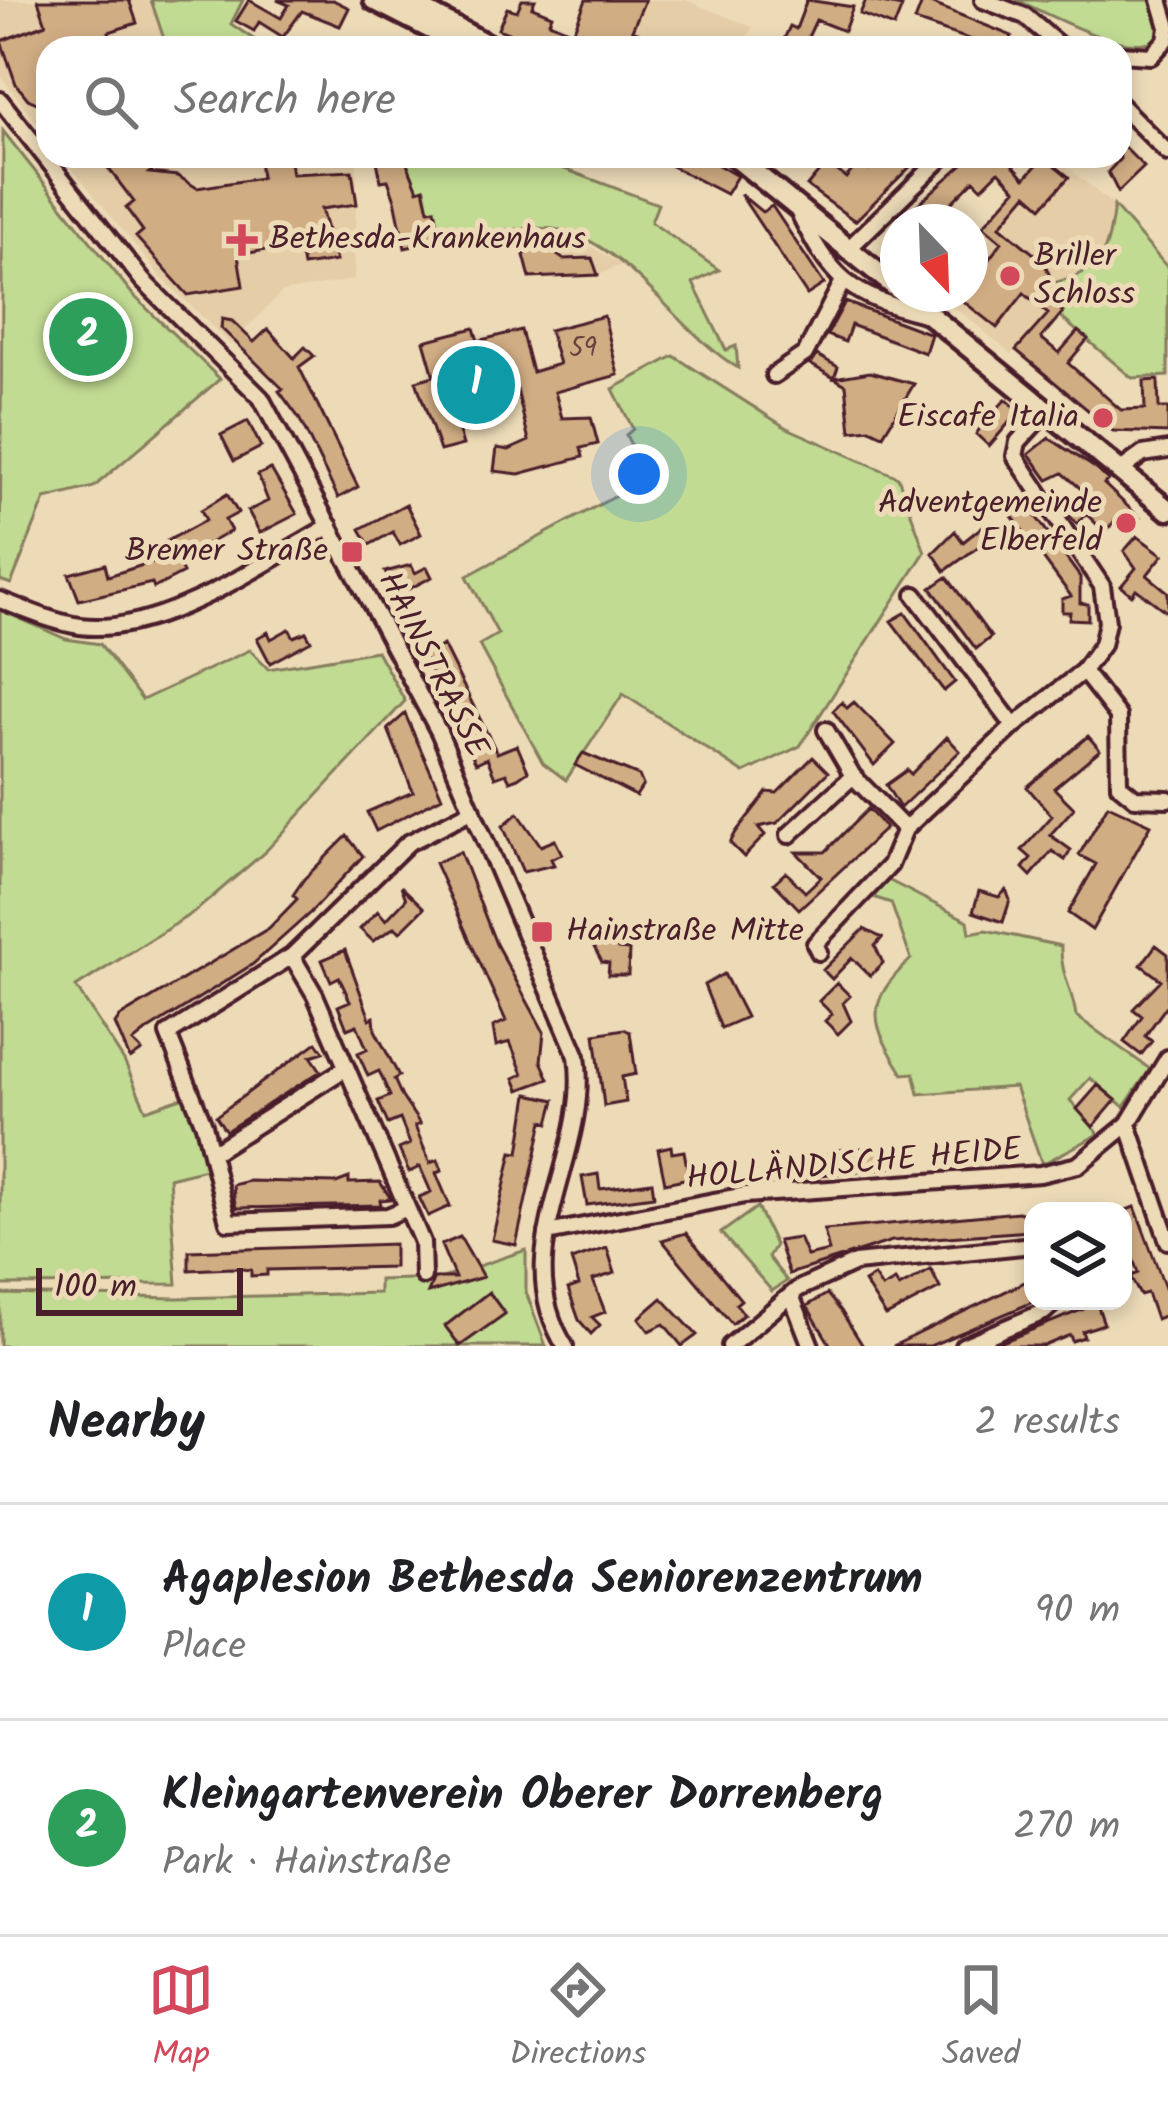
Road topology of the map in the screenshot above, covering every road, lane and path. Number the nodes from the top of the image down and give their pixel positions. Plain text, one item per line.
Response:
1 (374, 0) edge
2 (404, 0) edge
3 (983, 0) edge
4 (1160, 0) edge
5 (1168, 28) edge
6 (444, 36) edge
7 (471, 36) edge
8 (1047, 36) edge
9 (1132, 55) edge
10 (0, 100) edge
11 (1132, 117) edge
12 (36, 145) edge
13 (1168, 153) edge
14 (54, 168) edge
15 (749, 168) edge
16 (932, 168) edge
17 (795, 204) junction
18 (846, 251) junction
19 (880, 276) edge
20 (842, 283) junction
21 (930, 312) edge
22 (937, 317) junction
23 (774, 375) dead end
24 (1048, 408) junction
25 (1168, 450) edge
26 (1121, 470) junction
27 (1168, 510) edge
28 (330, 526) junction
29 (915, 595) dead end
30 (0, 600) edge
31 (1083, 671) junction
32 (1014, 726) junction
33 (826, 730) dead end
34 (853, 776) junction
35 (1168, 799) edge
36 (473, 810) junction
37 (905, 829) junction
38 (790, 835) dead end
39 (819, 952) dead end
40 (292, 956) junction
41 (1168, 1058) edge
42 (346, 1068) junction
43 (1128, 1124) junction
44 (212, 1154) junction
45 (407, 1208) junction
46 (547, 1233) junction
47 (1168, 1241) edge
48 (1024, 1247) edge
49 (423, 1276) dead end
50 (791, 1294) junction
51 (1046, 1310) edge
52 (565, 1346) edge
53 (730, 1346) edge
54 (811, 1346) edge
55 (963, 1346) edge

1 - 6 main road
2 - 7 main road
3 - 8 street
4 - 5 street
5 - 9 street
10 - 12 street, HAINSTRASSE
11 - 13 street
14 - 28 street, HAINSTRASSE
15 - 17 main road
16 - 18 street
17 - 18 main road
17 - 20 street
18 - 19 main road
20 - 22 street
20 - 23 street
21 - 22 main road
22 - 24 main road
24 - 26 main road
24 - 31 street
25 - 26 street
26 - 27 main road
28 - 30 street
28 - 36 street, HAINSTRASSE
29 - 32 street
31 - 32 street
31 - 35 street
32 - 37 street
33 - 34 street
34 - 37 street
34 - 38 street
36 - 40 street
36 - 46 street, HAINSTRASSE
37 - 39 street
40 - 42 street
40 - 44 street
41 - 43 street
42 - 44 street
42 - 45 street
43 - 46 street, HOLLÄNDISCHE HEIDE
43 - 47 street
44 - 45 street
45 - 49 street
46 - 52 street, HAINSTRASSE
48 - 50 street
50 - 53 street
50 - 54 street
51 - 55 street

